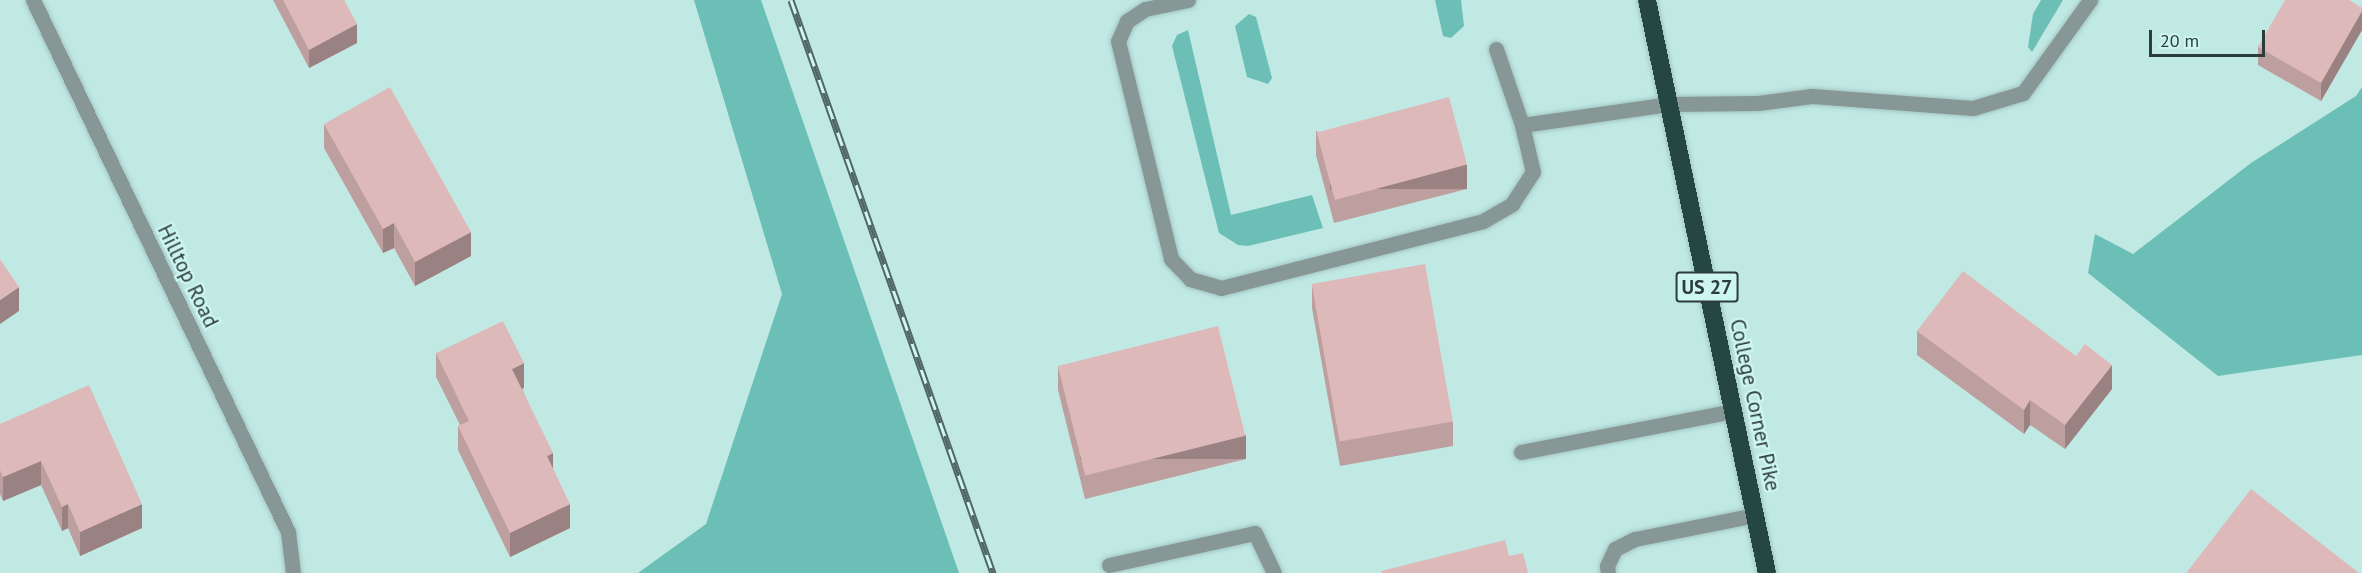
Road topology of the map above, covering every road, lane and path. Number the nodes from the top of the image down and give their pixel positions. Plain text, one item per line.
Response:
1 (33, 0) edge
2 (1188, 0) edge
3 (1647, 0) edge
4 (2090, 0) edge
5 (1496, 49) dead end
6 (1669, 104) junction
7 (1522, 125) junction
8 (1732, 411) junction
9 (1521, 452) dead end
10 (1755, 515) junction
11 (1109, 565) dead end
12 (293, 573) edge
13 (1274, 573) edge
14 (1608, 573) edge
15 (1767, 573) edge

1 - 12 street, Hilltop Road
2 - 7 street
3 - 6 highway, College Corner Pike / US 27
4 - 6 street
5 - 7 street
6 - 7 street
6 - 8 highway, College Corner Pike / US 27
8 - 9 street
8 - 10 highway, College Corner Pike / US 27
10 - 14 street
10 - 15 highway, College Corner Pike / US 27
11 - 13 street

